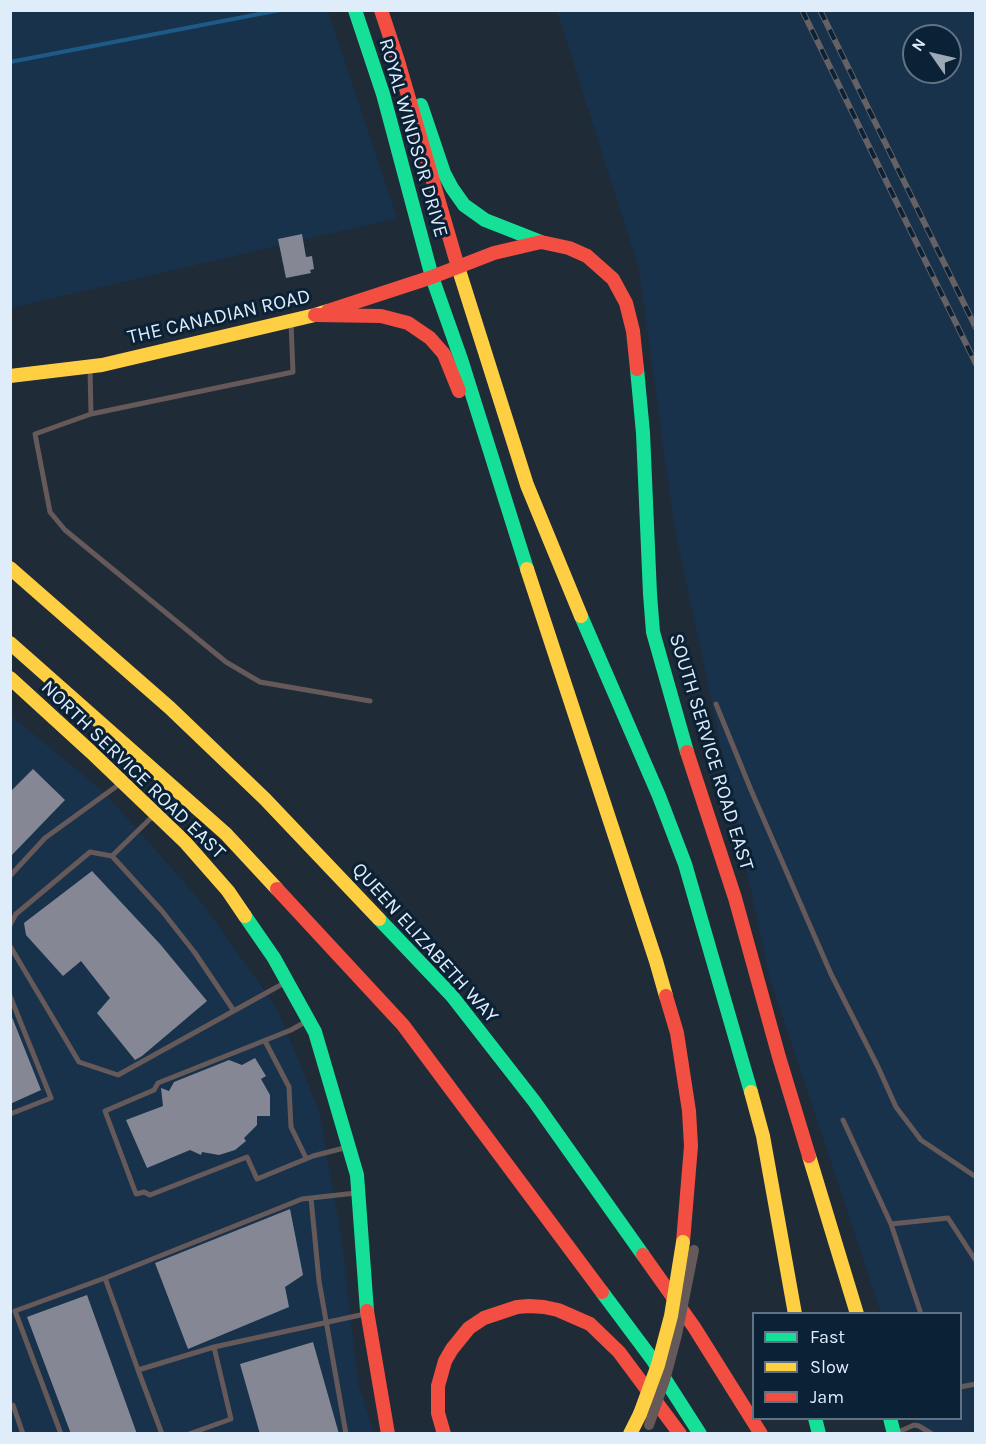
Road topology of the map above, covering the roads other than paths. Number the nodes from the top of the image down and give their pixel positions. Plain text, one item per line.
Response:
1 (355, 10) edge
2 (381, 10) edge
3 (398, 61) junction
4 (541, 242) junction
5 (458, 267) junction
6 (432, 277) junction
7 (315, 315) junction
8 (291, 320) junction
9 (90, 366) junction
10 (10, 376) edge
11 (92, 414) junction
12 (483, 435) junction
13 (10, 568) edge
14 (10, 644) edge
15 (10, 678) edge
16 (370, 701) dead end
17 (716, 704) dead end
18 (123, 782) junction
19 (155, 814) junction
20 (112, 856) junction
21 (10, 876) edge
22 (10, 925) edge
23 (10, 946) edge
24 (287, 982) junction
25 (10, 996) edge
26 (12, 1005) edge
27 (234, 1011) junction
28 (308, 1020) junction
29 (264, 1041) junction
30 (10, 1114) edge
31 (843, 1120) dead end
32 (349, 1147) junction
33 (306, 1158) junction
34 (975, 1177) edge
35 (358, 1193) junction
36 (311, 1198) junction
37 (891, 1224) junction
38 (689, 1246) junction
39 (975, 1261) edge
40 (105, 1278) junction
41 (795, 1312) edge
42 (857, 1312) edge
43 (920, 1312) edge
44 (367, 1314) junction
45 (326, 1323) junction
46 (214, 1347) junction
47 (138, 1370) junction
48 (10, 1406) edge
49 (752, 1420) edge
50 (752, 1420) edge
51 (649, 1425) dead end
52 (23, 1434) edge
53 (61, 1434) edge
54 (162, 1434) edge
55 (189, 1434) edge
56 (346, 1434) edge
57 (388, 1434) edge
58 (444, 1434) edge
59 (630, 1434) edge
60 (680, 1434) edge
61 (700, 1434) edge
62 (761, 1434) edge
63 (894, 1434) edge
64 (932, 1434) edge

1 - 6 main road, ROYAL WINDSOR DRIVE
2 - 3 main road, ROYAL WINDSOR DRIVE
3 - 4 main road
3 - 5 main road, ROYAL WINDSOR DRIVE
4 - 5 main road, SOUTH SERVICE ROAD EAST
4 - 42 main road, SOUTH SERVICE ROAD EAST
5 - 6 main road, SOUTH SERVICE ROAD EAST
5 - 41 main road, ROYAL WINDSOR DRIVE
6 - 7 main road, THE CANADIAN ROAD
6 - 12 main road, ROYAL WINDSOR DRIVE
7 - 8 main road, THE CANADIAN ROAD
7 - 12 main road
8 - 9 main road, THE CANADIAN ROAD
8 - 11 lane
9 - 10 main road, THE CANADIAN ROAD
9 - 11 lane
11 - 16 lane
12 - 38 main road
13 - 50 main road, QUEEN ELIZABETH WAY
14 - 61 main road
15 - 18 main road, NORTH SERVICE ROAD EAST
17 - 34 lane
18 - 19 main road, NORTH SERVICE ROAD EAST
18 - 21 lane
19 - 20 lane
19 - 24 main road, NORTH SERVICE ROAD EAST
20 - 22 lane
20 - 27 lane
23 - 27 lane
24 - 27 lane
24 - 28 main road, NORTH SERVICE ROAD EAST
25 - 26 lane
26 - 30 lane
28 - 29 lane
28 - 32 main road, NORTH SERVICE ROAD EAST
29 - 33 lane
29 - 33 lane
31 - 37 lane
32 - 33 lane
32 - 35 main road, NORTH SERVICE ROAD EAST
35 - 36 lane
35 - 44 main road, NORTH SERVICE ROAD EAST
36 - 40 lane
36 - 45 lane
37 - 39 lane
37 - 43 lane
38 - 51 street, bridge
38 - 59 main road, bridge
40 - 47 lane
40 - 53 lane
44 - 45 lane
44 - 57 main road, NORTH SERVICE ROAD EAST
45 - 46 lane
45 - 56 lane
46 - 47 lane
46 - 55 lane
47 - 54 lane
48 - 52 lane
49 - 62 main road, QUEEN ELIZABETH WAY
58 - 60 main road
63 - 64 lane

